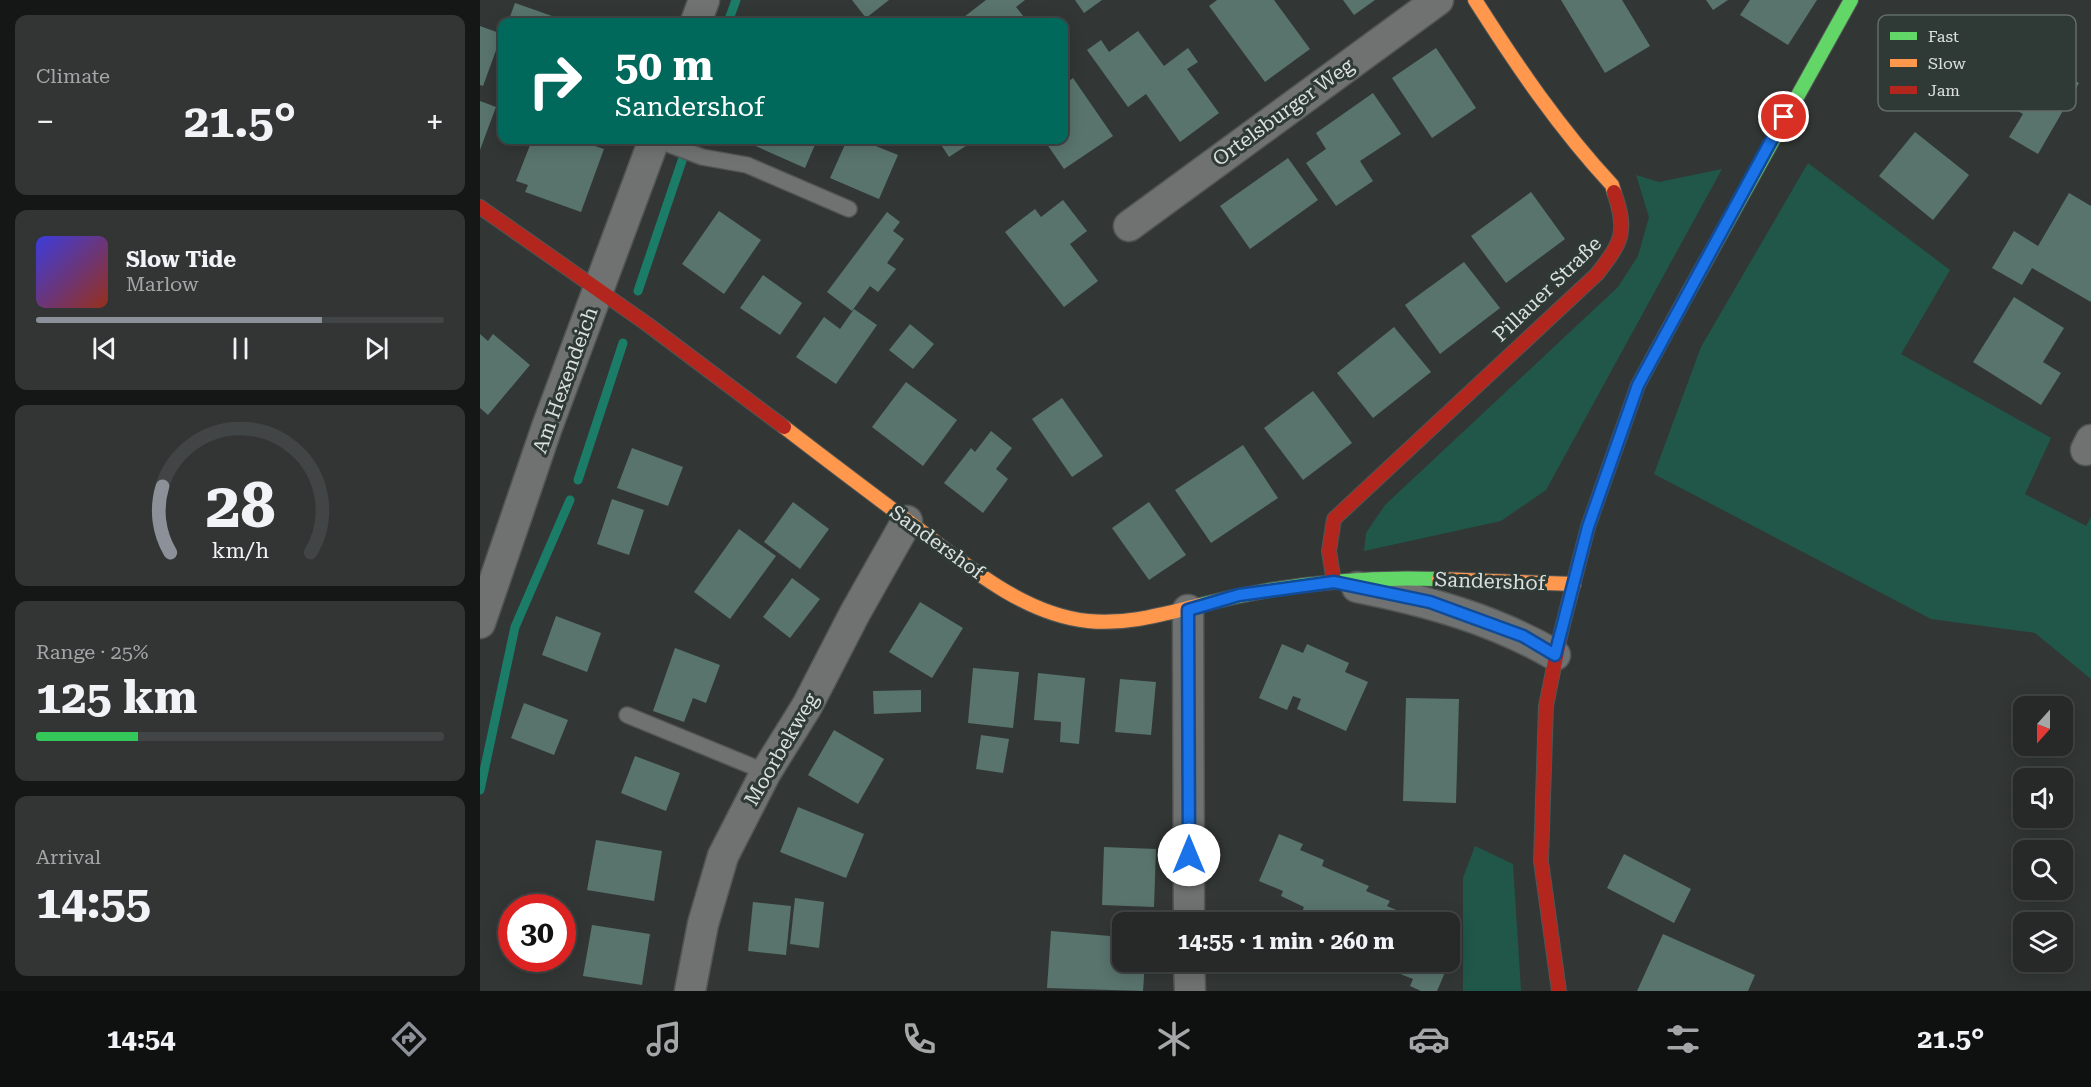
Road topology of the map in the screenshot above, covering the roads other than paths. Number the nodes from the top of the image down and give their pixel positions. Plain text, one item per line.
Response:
1 (704, 0) edge
2 (1438, 0) edge
3 (1475, 0) edge
4 (1851, 0) edge
5 (697, 18) edge
6 (661, 144) edge
7 (667, 144) edge
8 (480, 207) edge
9 (849, 209) dead end
10 (1129, 226) dead end
11 (597, 290) junction
12 (907, 521) junction
13 (1334, 582) junction
14 (1574, 584) junction
15 (1188, 610) junction
16 (480, 623) edge
17 (1555, 655) junction
18 (627, 715) dead end
19 (766, 772) junction
20 (1189, 912) edge
21 (1189, 972) edge
22 (690, 991) edge
23 (1190, 991) edge
24 (1559, 991) edge

1 - 5 street
2 - 10 street, Ortelsburger Weg
3 - 13 street, Pillauer Straße
4 - 14 street
6 - 11 street, Am Hexendeich
7 - 9 lane
8 - 11 street, Sandershof
11 - 12 street, Sandershof
11 - 16 street, Am Hexendeich
12 - 15 street, Sandershof
12 - 19 street, Moorbekweg
13 - 14 street, Sandershof
13 - 15 street, Sandershof
13 - 17 street, Sandershof
14 - 17 street
15 - 20 street
17 - 24 street
18 - 19 lane
19 - 22 street, Moorbekweg
21 - 23 street

